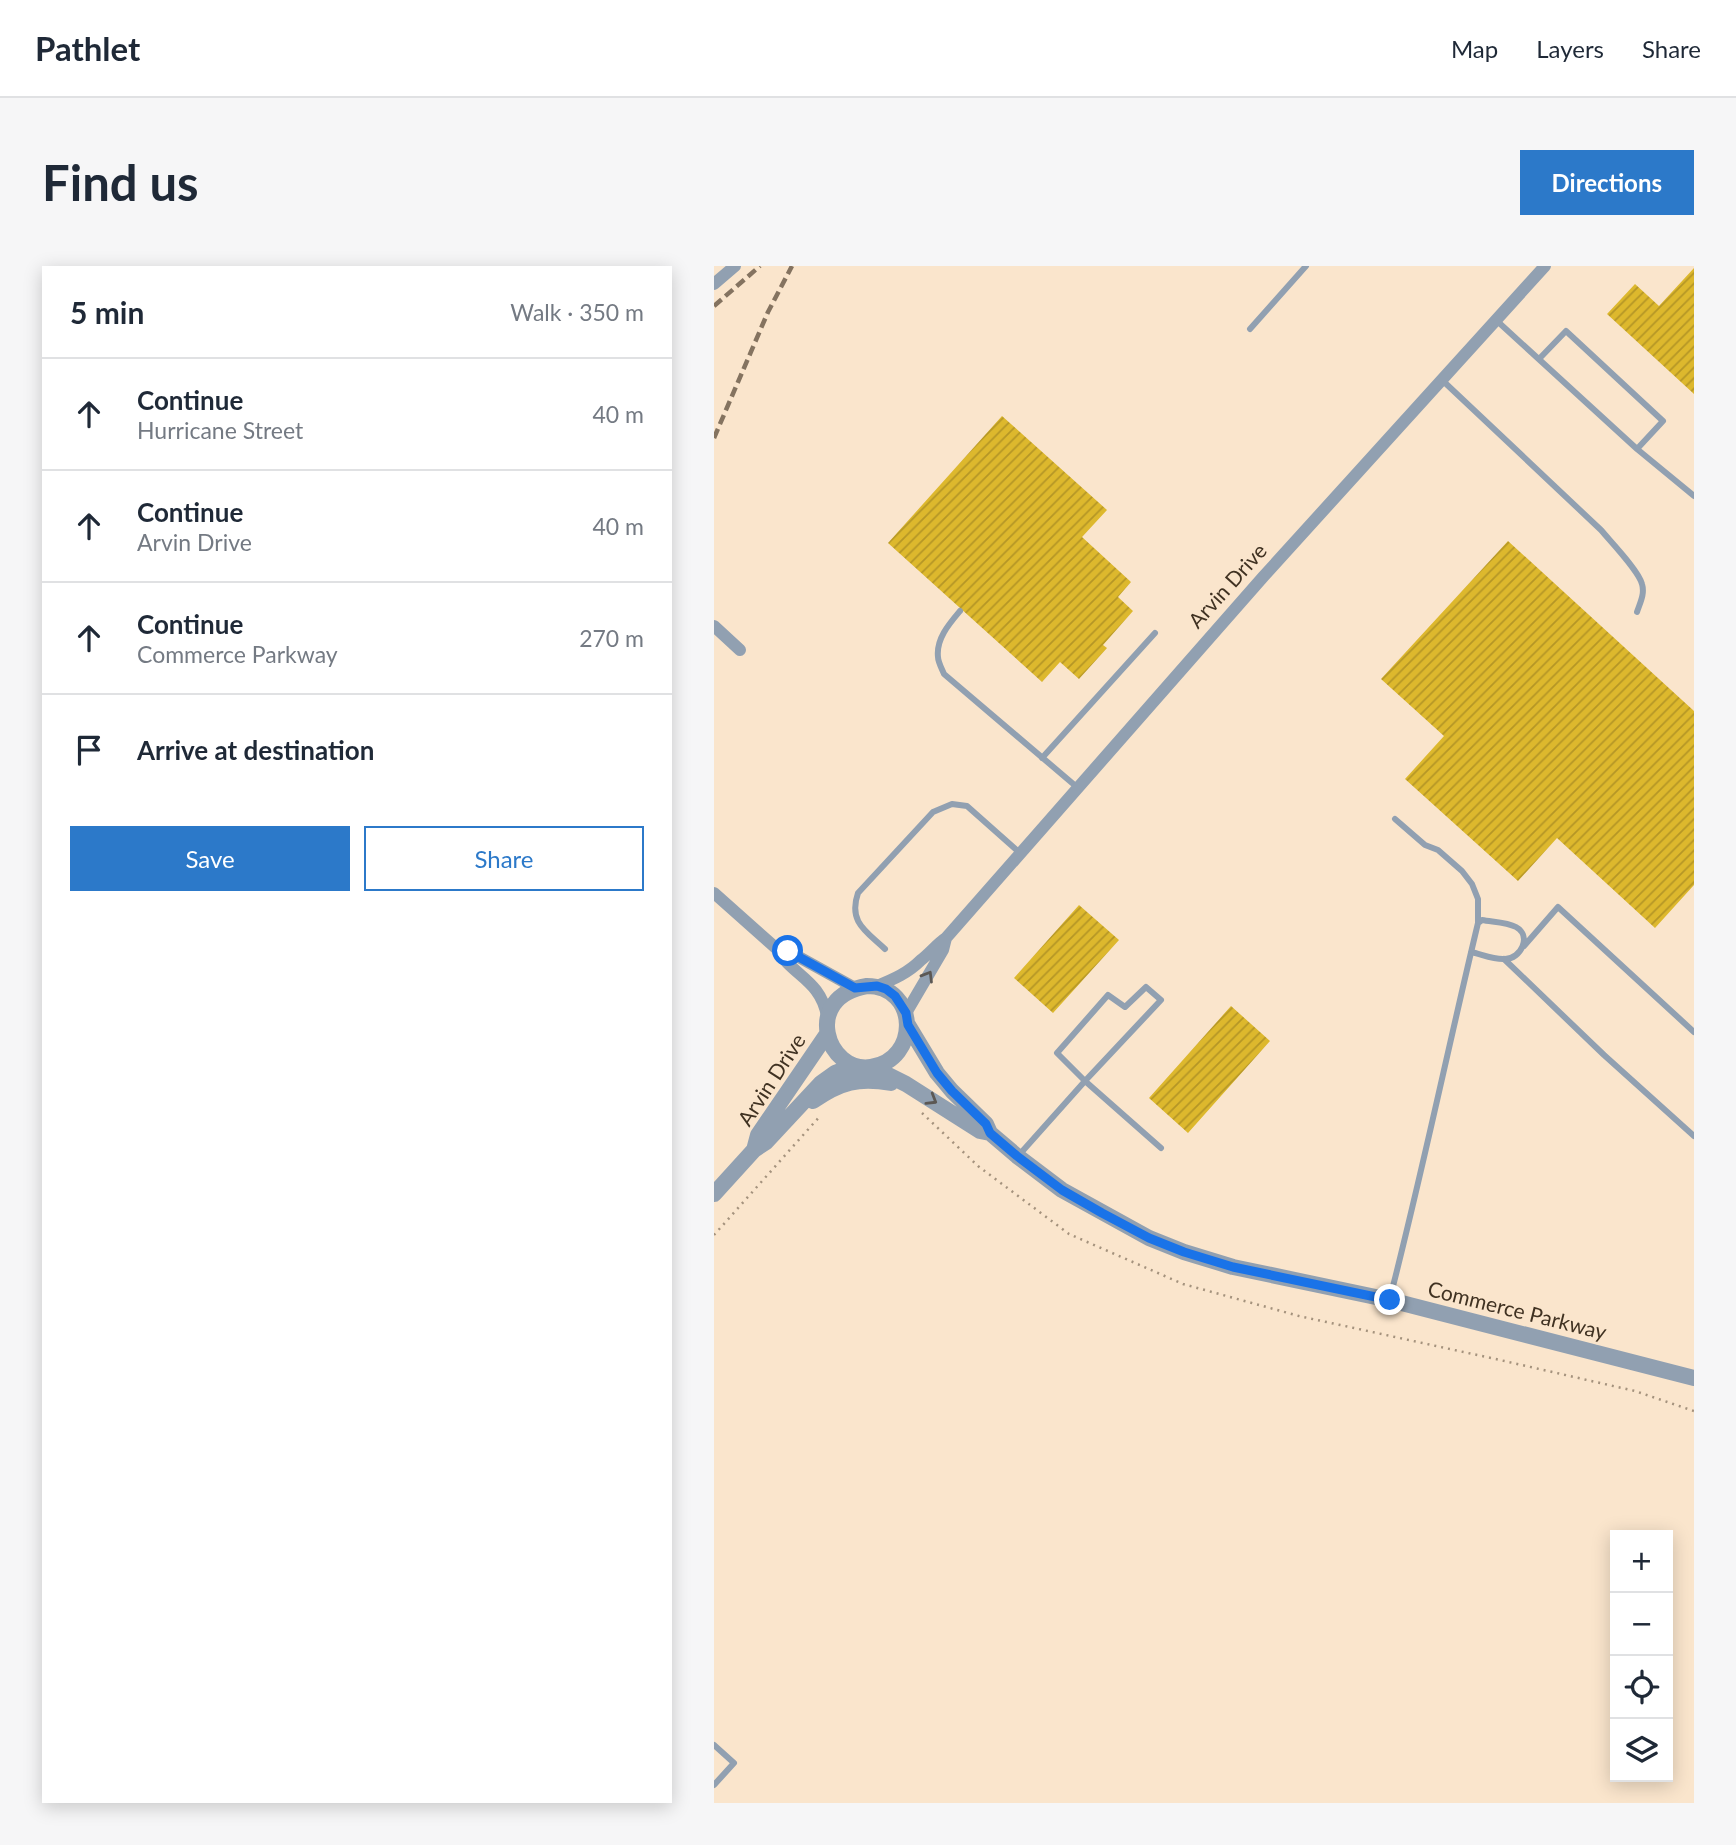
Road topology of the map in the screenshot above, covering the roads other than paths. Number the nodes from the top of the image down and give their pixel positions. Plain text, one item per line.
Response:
1 (735, 266) edge
2 (1306, 266) edge
3 (1545, 266) edge
4 (714, 284) edge
5 (1496, 320) junction
6 (1250, 329) dead end
7 (1539, 359) junction
8 (1441, 380) junction
9 (1637, 449) junction
10 (1694, 496) edge
11 (960, 611) dead end
12 (1637, 612) dead end
13 (714, 626) edge
14 (1155, 633) dead end
15 (740, 650) dead end
16 (1042, 758) junction
17 (1078, 788) junction
18 (1395, 819) dead end
19 (1020, 853) junction
20 (714, 893) edge
21 (1478, 923) junction
22 (946, 938) junction
23 (777, 948) junction
24 (885, 949) dead end
25 (1521, 949) junction
26 (1471, 952) junction
27 (1504, 959) junction
28 (877, 986) junction
29 (855, 988) junction
30 (827, 1016) junction
31 (907, 1019) junction
32 (1694, 1032) edge
33 (827, 1034) junction
34 (853, 1066) junction
35 (872, 1067) junction
36 (1085, 1081) junction
37 (906, 1084) junction
38 (790, 1115) junction
39 (990, 1133) junction
40 (1694, 1136) edge
41 (1161, 1148) dead end
42 (754, 1150) junction
43 (1017, 1156) junction
44 (714, 1194) edge
45 (1390, 1300) junction
46 (1694, 1378) edge
47 (714, 1745) edge
48 (714, 1785) edge

1 - 4 street
2 - 6 lane
3 - 5 street, Arvin Drive
5 - 7 lane
5 - 8 street, Arvin Drive
7 - 9 lane
7 - 9 lane
8 - 12 lane
8 - 17 street, Arvin Drive
9 - 10 lane
11 - 16 lane
13 - 15 street
14 - 16 lane
16 - 17 lane
17 - 19 street, Arvin Drive
18 - 21 lane
19 - 22 street, Arvin Drive
19 - 24 lane
20 - 23 street
21 - 25 lane
21 - 26 lane
22 - 28 street, Arvin Drive
31 -> 22 street, Arvin Drive
23 - 29 street
23 - 30 street
25 - 27 lane
25 - 32 lane
26 - 27 lane
26 - 45 lane
27 - 40 lane
28 - 29 street, Arvin Drive
28 - 31 street
29 - 30 street, Arvin Drive
30 - 33 street, Arvin Drive
31 - 35 street, Arvin Drive
31 - 39 street, Commerce Parkway
33 - 34 street, Arvin Drive
33 - 42 street, Arvin Drive
34 - 35 street
34 - 38 street, Arvin Drive
35 - 37 street, Commerce Parkway
36 - 36 lane
36 - 41 lane
36 - 43 lane
37 - 38 street
37 -> 39 street, Commerce Parkway
38 - 42 street, Arvin Drive
39 - 43 street, Commerce Parkway
42 - 44 street, Arvin Drive
43 - 45 street, Commerce Parkway
45 - 46 street, Commerce Parkway
47 - 48 lane

